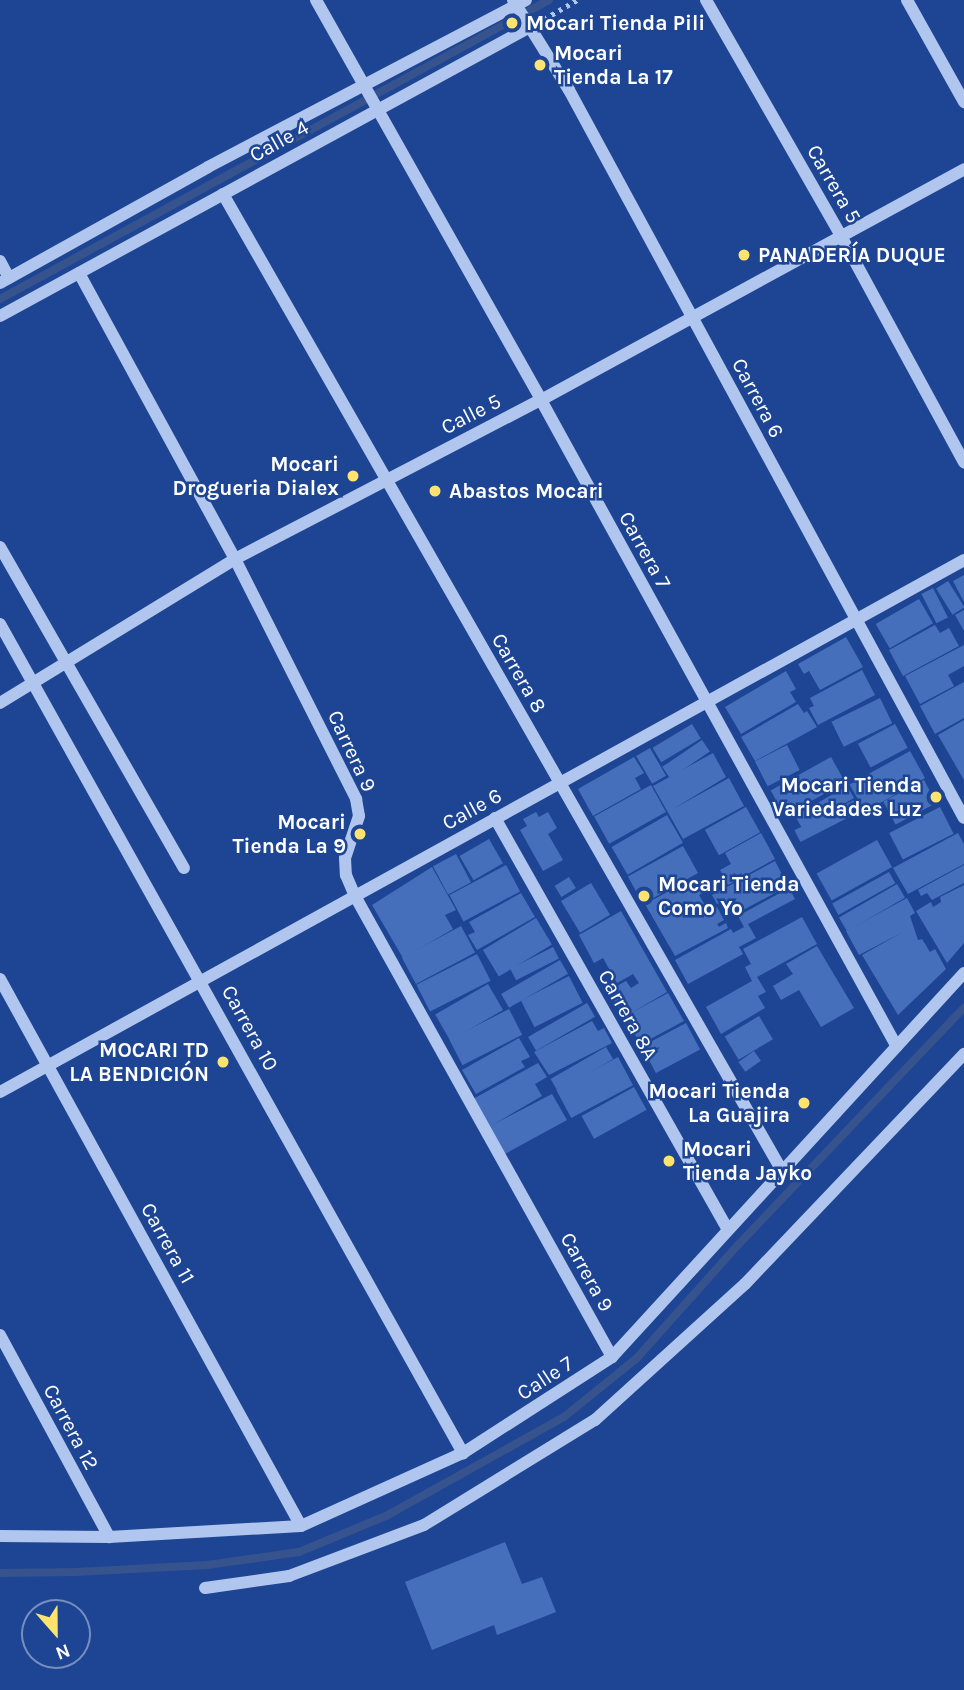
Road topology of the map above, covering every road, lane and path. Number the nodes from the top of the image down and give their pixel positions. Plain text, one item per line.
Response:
1 (316, 0) edge
2 (577, 0) edge
3 (706, 0) edge
4 (907, 0) edge
5 (521, 10) edge
6 (369, 98) junction
7 (964, 102) edge
8 (964, 169) edge
9 (223, 194) junction
10 (840, 234) junction
11 (0, 261) edge
12 (79, 273) junction
13 (5, 280) edge
14 (0, 316) edge
15 (692, 317) junction
16 (541, 400) junction
17 (964, 462) edge
18 (384, 479) junction
19 (0, 547) edge
20 (235, 559) junction
21 (964, 560) edge
22 (856, 620) junction
23 (0, 624) edge
24 (66, 663) junction
25 (34, 682) junction
26 (707, 702) junction
27 (0, 703) edge
28 (560, 782) junction
29 (495, 818) junction
30 (964, 818) edge
31 (184, 868) dead end
32 (355, 895) junction
33 (964, 973) edge
34 (0, 979) edge
35 (201, 980) junction
36 (897, 1047) junction
37 (964, 1054) edge
38 (50, 1066) junction
39 (0, 1092) edge
40 (782, 1171) junction
41 (728, 1230) junction
42 (0, 1335) edge
43 (612, 1357) junction
44 (463, 1453) junction
45 (301, 1526) junction
46 (0, 1536) edge
47 (109, 1537) junction
48 (205, 1588) dead end

1 - 6 street, Carrera 7
2 - 5 path
3 - 10 street, Carrera 5
4 - 7 street
5 - 6 street, Calle 4
5 - 6 street, Calle 4
5 - 15 street, Carrera 6
6 - 9 street, Calle 4
6 - 13 street, Calle 4
6 - 16 street, Carrera 7
8 - 10 street, Calle 5
9 - 12 street, Calle 4
9 - 18 street, Carrera 8
10 - 15 street, Calle 5
10 - 17 street, Carrera 5
11 - 13 street
12 - 14 street, Calle 4
12 - 20 street, Carrera 9
15 - 16 street, Calle 5
15 - 22 street, Carrera 6
16 - 18 street, Calle 5
16 - 26 street, Carrera 7
18 - 20 street, Calle 5
18 - 28 street, Carrera 8
19 - 24 street
20 - 24 street, Calle 5
20 - 32 street, Carrera 9
21 - 22 street, Calle 6
22 - 26 street, Calle 6
22 - 30 street, Carrera 6
23 - 25 street, Carrera 10
24 - 25 street, Calle 5
24 - 31 street
25 - 27 street, Calle 5
25 - 35 street, Carrera 10
26 - 28 street, Calle 6
26 - 36 street, Carrera 7
28 - 29 street, Calle 6
28 - 40 street, Carrera 8
29 - 32 street, Calle 6
29 - 41 street, Carrera 8A
32 - 35 street, Calle 6
32 - 43 street, Carrera 9
33 - 36 street, Calle 7
34 - 38 street, Carrera 11
35 - 38 street, Calle 6
35 - 44 street, Carrera 10
36 - 40 street, Calle 7
37 - 48 street
38 - 39 street, Calle 6
38 - 45 street, Carrera 11
40 - 41 street, Calle 7
41 - 43 street, Calle 7
42 - 47 street, Carrera 12
43 - 44 street, Calle 7
44 - 45 street, Calle 7
45 - 47 street, Calle 7
46 - 47 street, Calle 7

